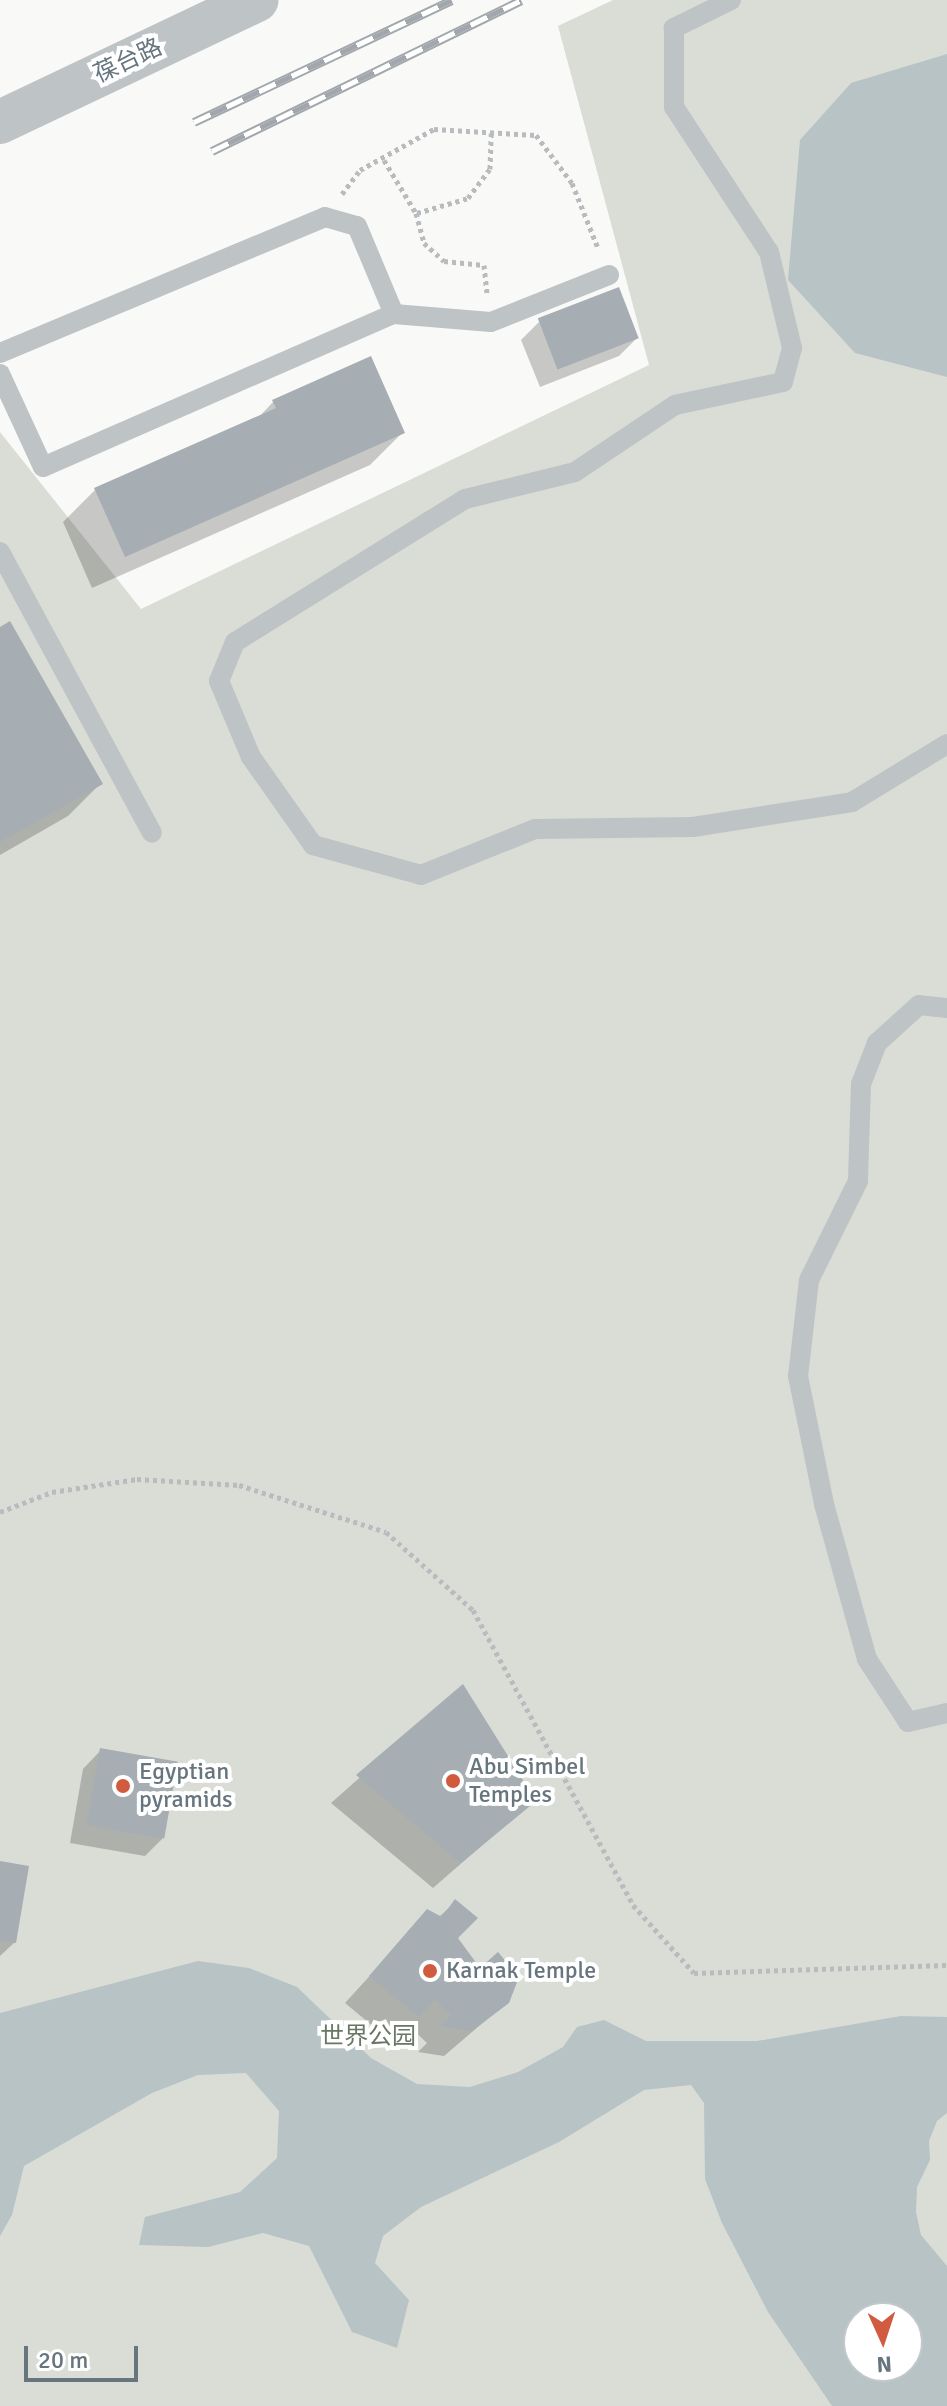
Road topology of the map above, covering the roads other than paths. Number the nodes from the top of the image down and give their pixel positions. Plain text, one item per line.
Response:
1 (257, 0) edge
2 (731, 0) edge
3 (0, 122) edge
4 (609, 275) road end
5 (394, 314) junction
6 (0, 353) edge
7 (0, 374) edge
8 (2, 558) edge
9 (947, 744) edge
10 (152, 833) dead end
11 (947, 1008) edge
12 (947, 1713) edge

1 - 3 street, 葆台路
2 - 9 lane
4 - 5 lane
5 - 6 lane
5 - 7 lane
8 - 10 lane
11 - 12 lane

